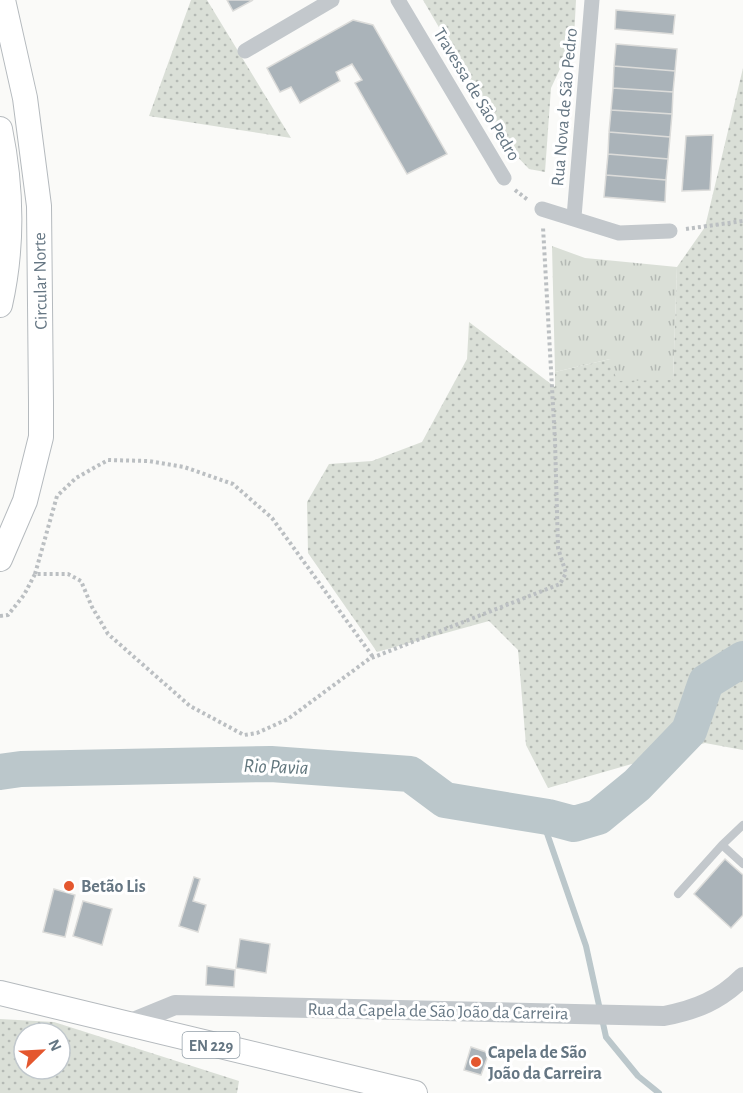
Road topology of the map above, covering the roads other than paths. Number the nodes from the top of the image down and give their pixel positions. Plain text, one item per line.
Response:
1 (3, 0) edge
2 (332, 0) edge
3 (398, 0) edge
4 (592, 0) edge
5 (245, 51) dead end
6 (0, 129) edge
7 (504, 178) road end
8 (542, 209) road end
9 (574, 217) junction
10 (670, 231) road end
11 (0, 305) edge
12 (0, 559) edge
13 (743, 825) edge
14 (722, 845) junction
15 (743, 864) edge
16 (678, 894) dead end
17 (743, 977) edge
18 (2, 994) edge
19 (126, 1025) junction
20 (415, 1093) edge

1 - 12 main road, Circular Norte
2 - 5 street
3 - 7 street, Travessa de São Pedro
4 - 9 street, Rua Nova de São Pedro
6 - 11 main road, Circular Norte
8 - 9 street
9 - 10 street
13 - 14 lane
14 - 15 lane
14 - 16 lane
17 - 19 street, Rua da Capela de São João da Carreira
18 - 19 main road, EN 229
19 - 20 main road, EN 229

